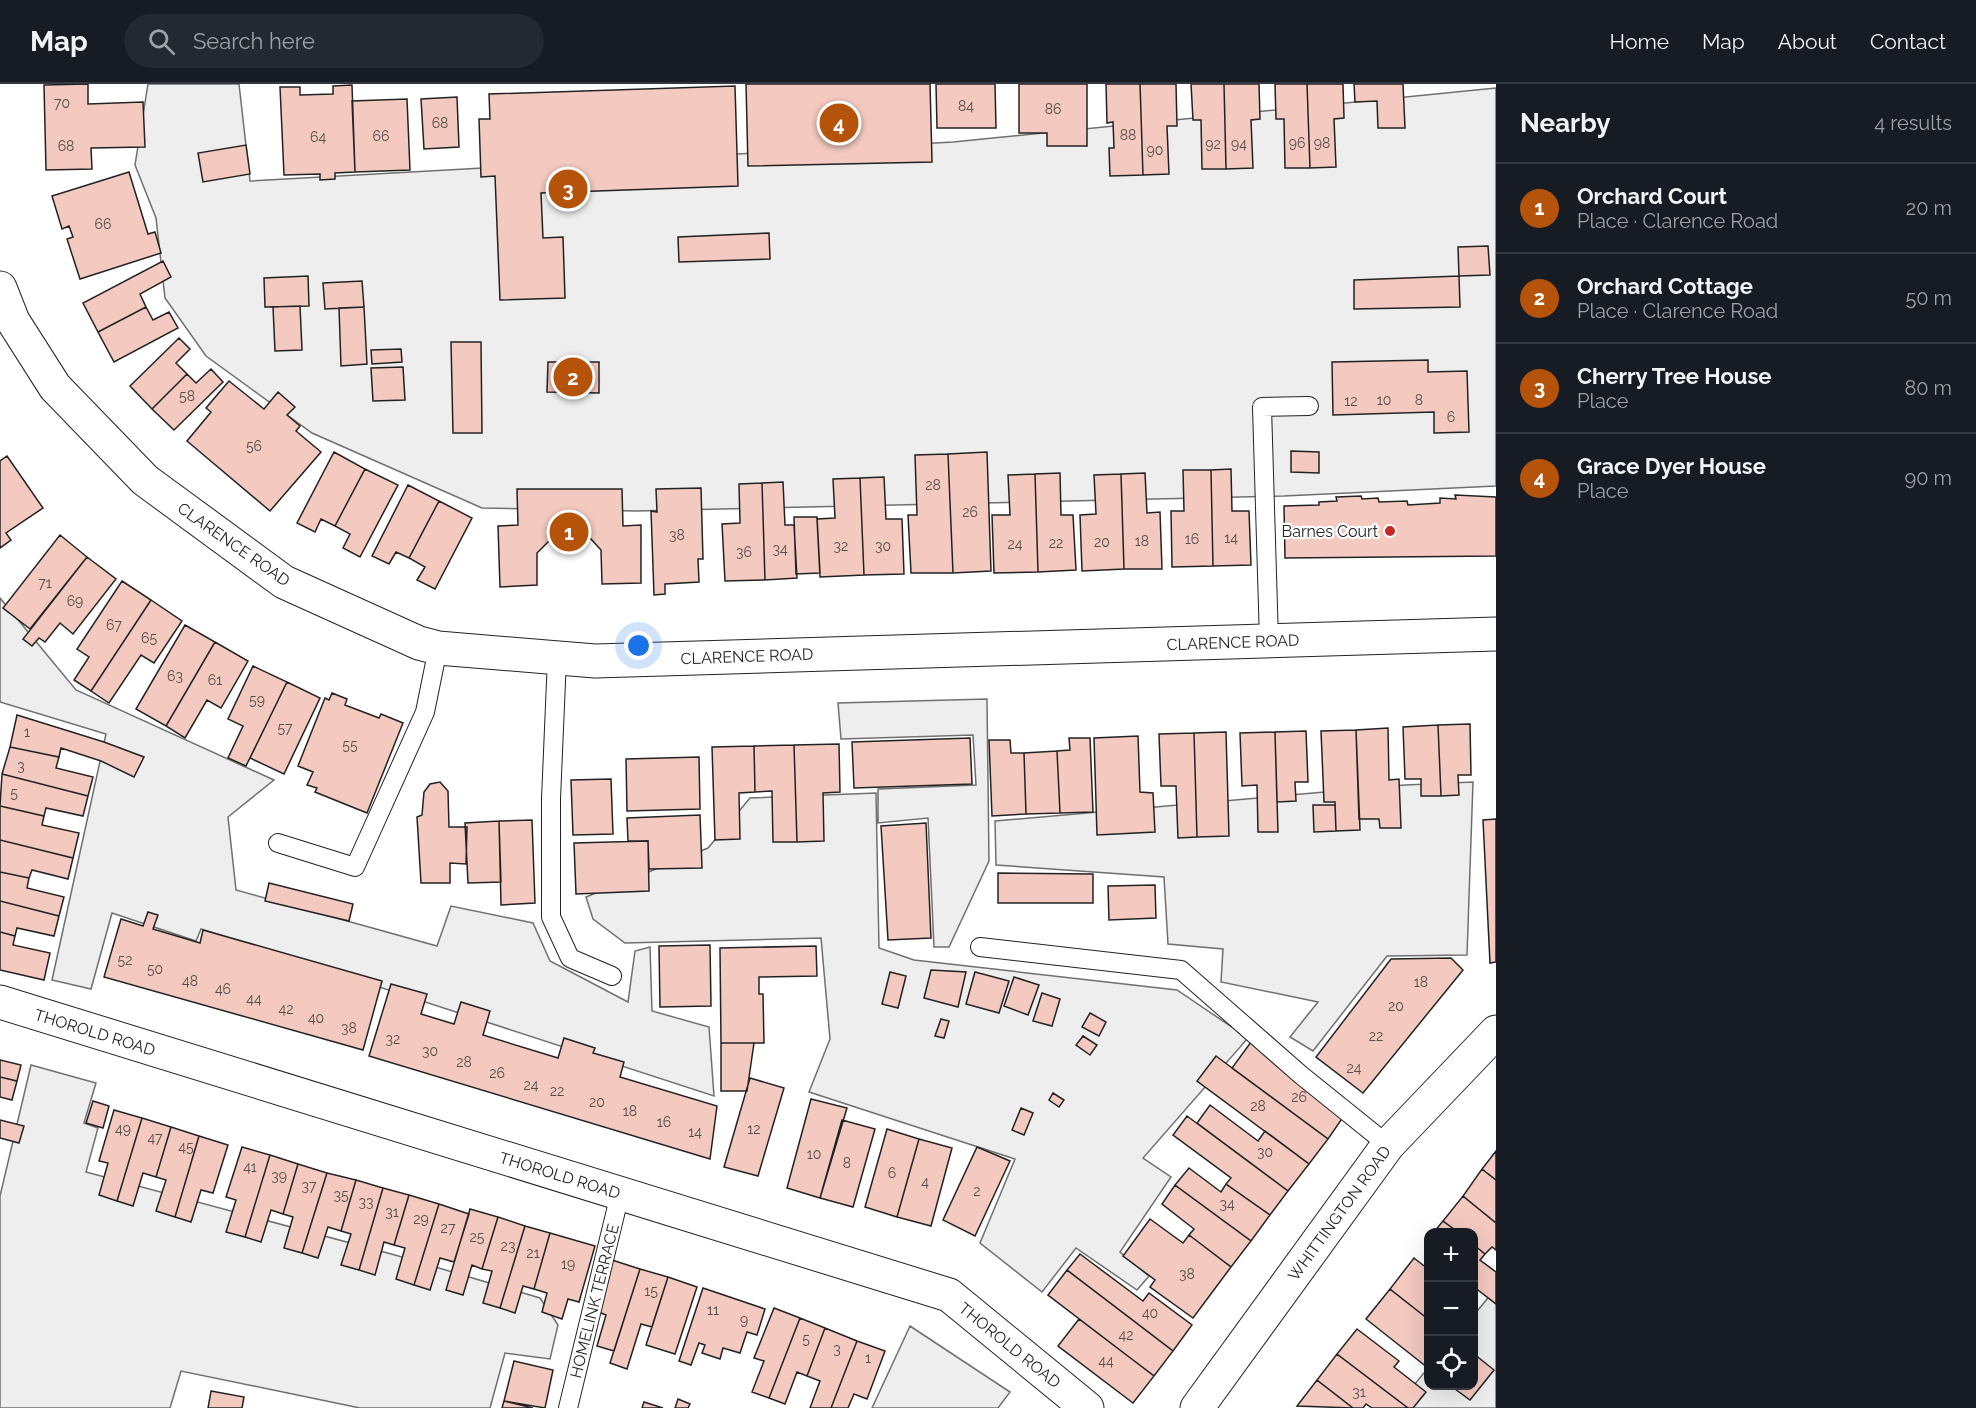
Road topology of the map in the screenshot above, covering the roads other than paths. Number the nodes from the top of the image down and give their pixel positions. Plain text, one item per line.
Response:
1 (0, 288) edge
2 (1309, 406) dead end
3 (1496, 634) edge
4 (1269, 641) junction
5 (438, 648) junction
6 (557, 658) junction
7 (278, 843) dead end
8 (980, 947) dead end
9 (612, 976) dead end
10 (0, 1002) edge
11 (1496, 1032) edge
12 (1388, 1145) junction
13 (620, 1194) junction
14 (568, 1408) edge
15 (1087, 1408) edge
16 (1197, 1408) edge

1 - 5 street, CLARENCE ROAD
2 - 4 lane
3 - 4 street, CLARENCE ROAD
4 - 6 street, CLARENCE ROAD
5 - 6 street, CLARENCE ROAD
5 - 7 lane
6 - 9 lane
8 - 12 lane
10 - 13 street, THOROLD ROAD
11 - 12 street, WHITTINGTON ROAD
12 - 16 street, WHITTINGTON ROAD
13 - 14 lane, HOMELINK TERRACE
13 - 15 street, THOROLD ROAD

